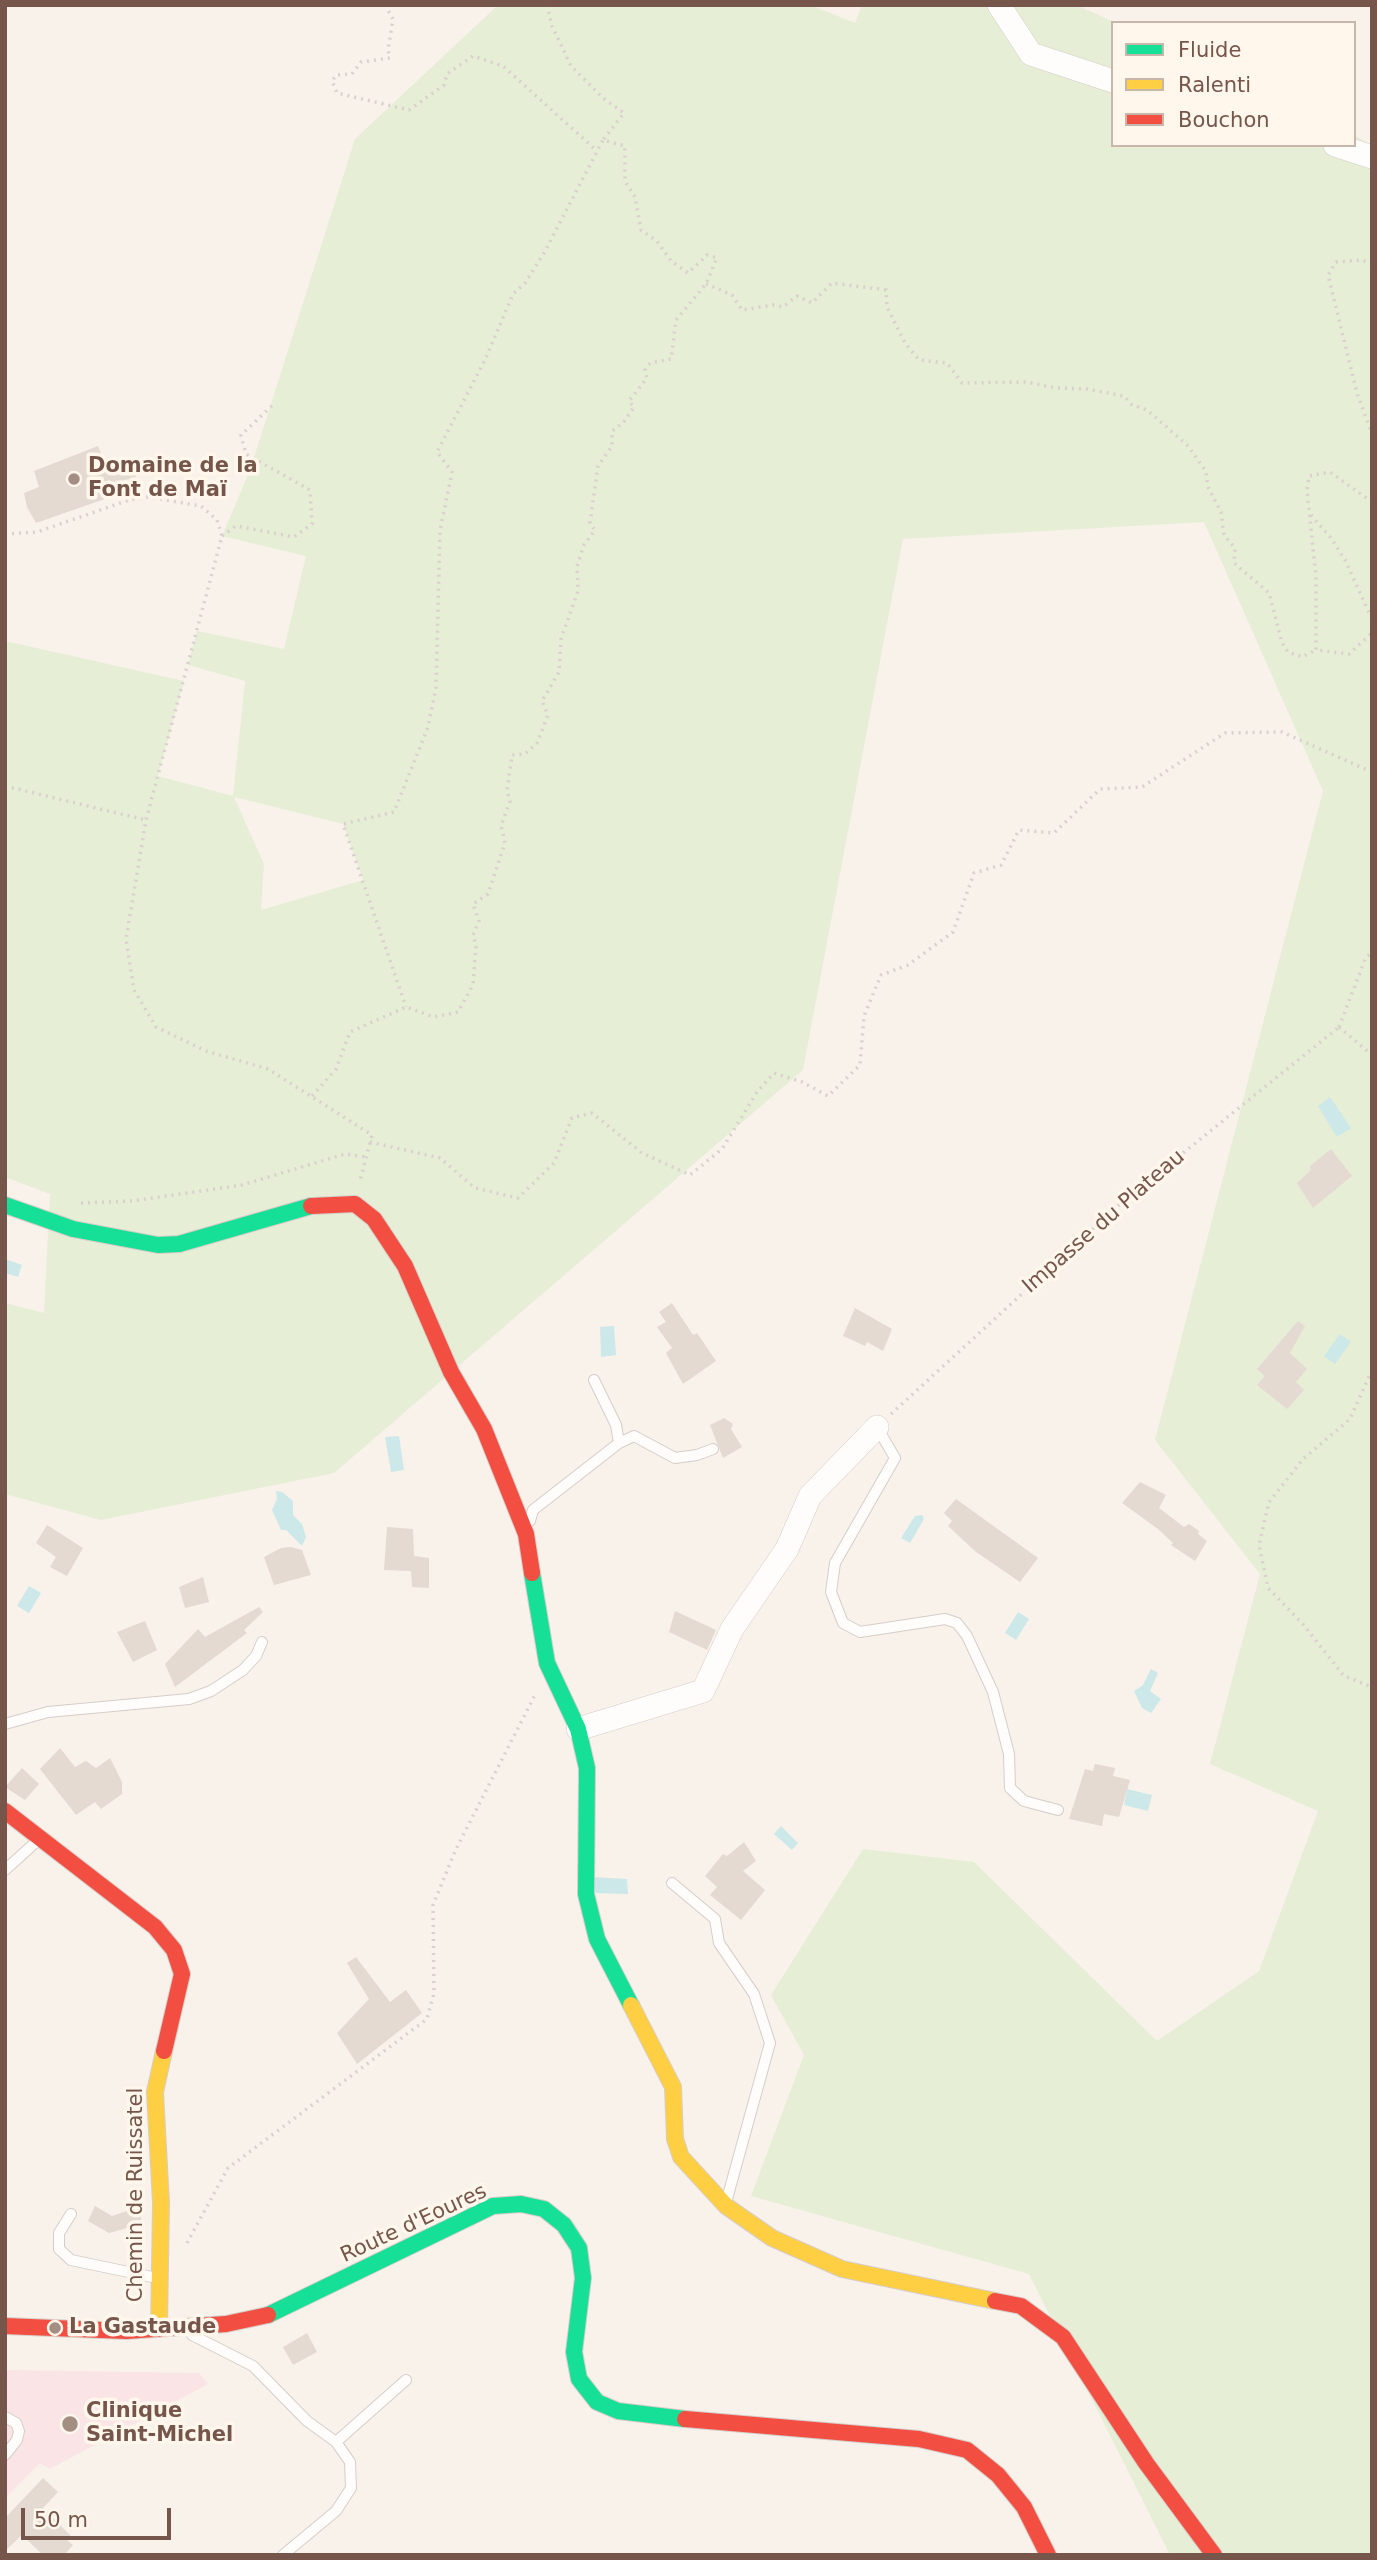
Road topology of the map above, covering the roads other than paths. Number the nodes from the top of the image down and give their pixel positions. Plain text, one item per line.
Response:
1 (999, 5) edge
2 (1111, 80) edge
3 (1341, 147) edge
4 (1372, 157) edge
5 (5, 1205) edge
6 (594, 1380) dead end
7 (877, 1427) joint
8 (619, 1443) junction
9 (713, 1449) dead end
10 (526, 1534) junction
11 (262, 1642) dead end
12 (5, 1724) edge
13 (578, 1729) junction
14 (1058, 1810) dead end
15 (5, 1811) edge
16 (39, 1839) junction
17 (5, 1870) edge
18 (672, 1883) dead end
19 (726, 2206) junction
20 (71, 2214) dead end
21 (160, 2278) junction
22 (5, 2326) edge
23 (177, 2327) junction
24 (159, 2328) junction
25 (406, 2380) dead end
26 (5, 2417) edge
27 (335, 2442) junction
28 (5, 2455) edge
29 (284, 2555) edge
30 (1048, 2555) edge
31 (1214, 2555) edge

1 - 2 street
3 - 4 street
5 - 10 street
6 - 8 lane
7 - 13 street
7 - 14 lane
8 - 9 lane
8 - 10 lane
10 - 13 street
11 - 12 lane
13 - 19 street
15 - 16 street, Chemin de Ruissatel
16 - 17 lane
16 - 21 street, Chemin de Ruissatel
18 - 19 lane
19 - 31 street
20 - 21 lane
21 - 24 street, Chemin de Ruissatel
22 - 24 street, Route d'Eoures
23 - 24 street, Route d'Eoures
23 - 27 lane
23 - 30 street, Route d'Eoures
25 - 27 lane
26 - 28 lane
27 - 29 lane

